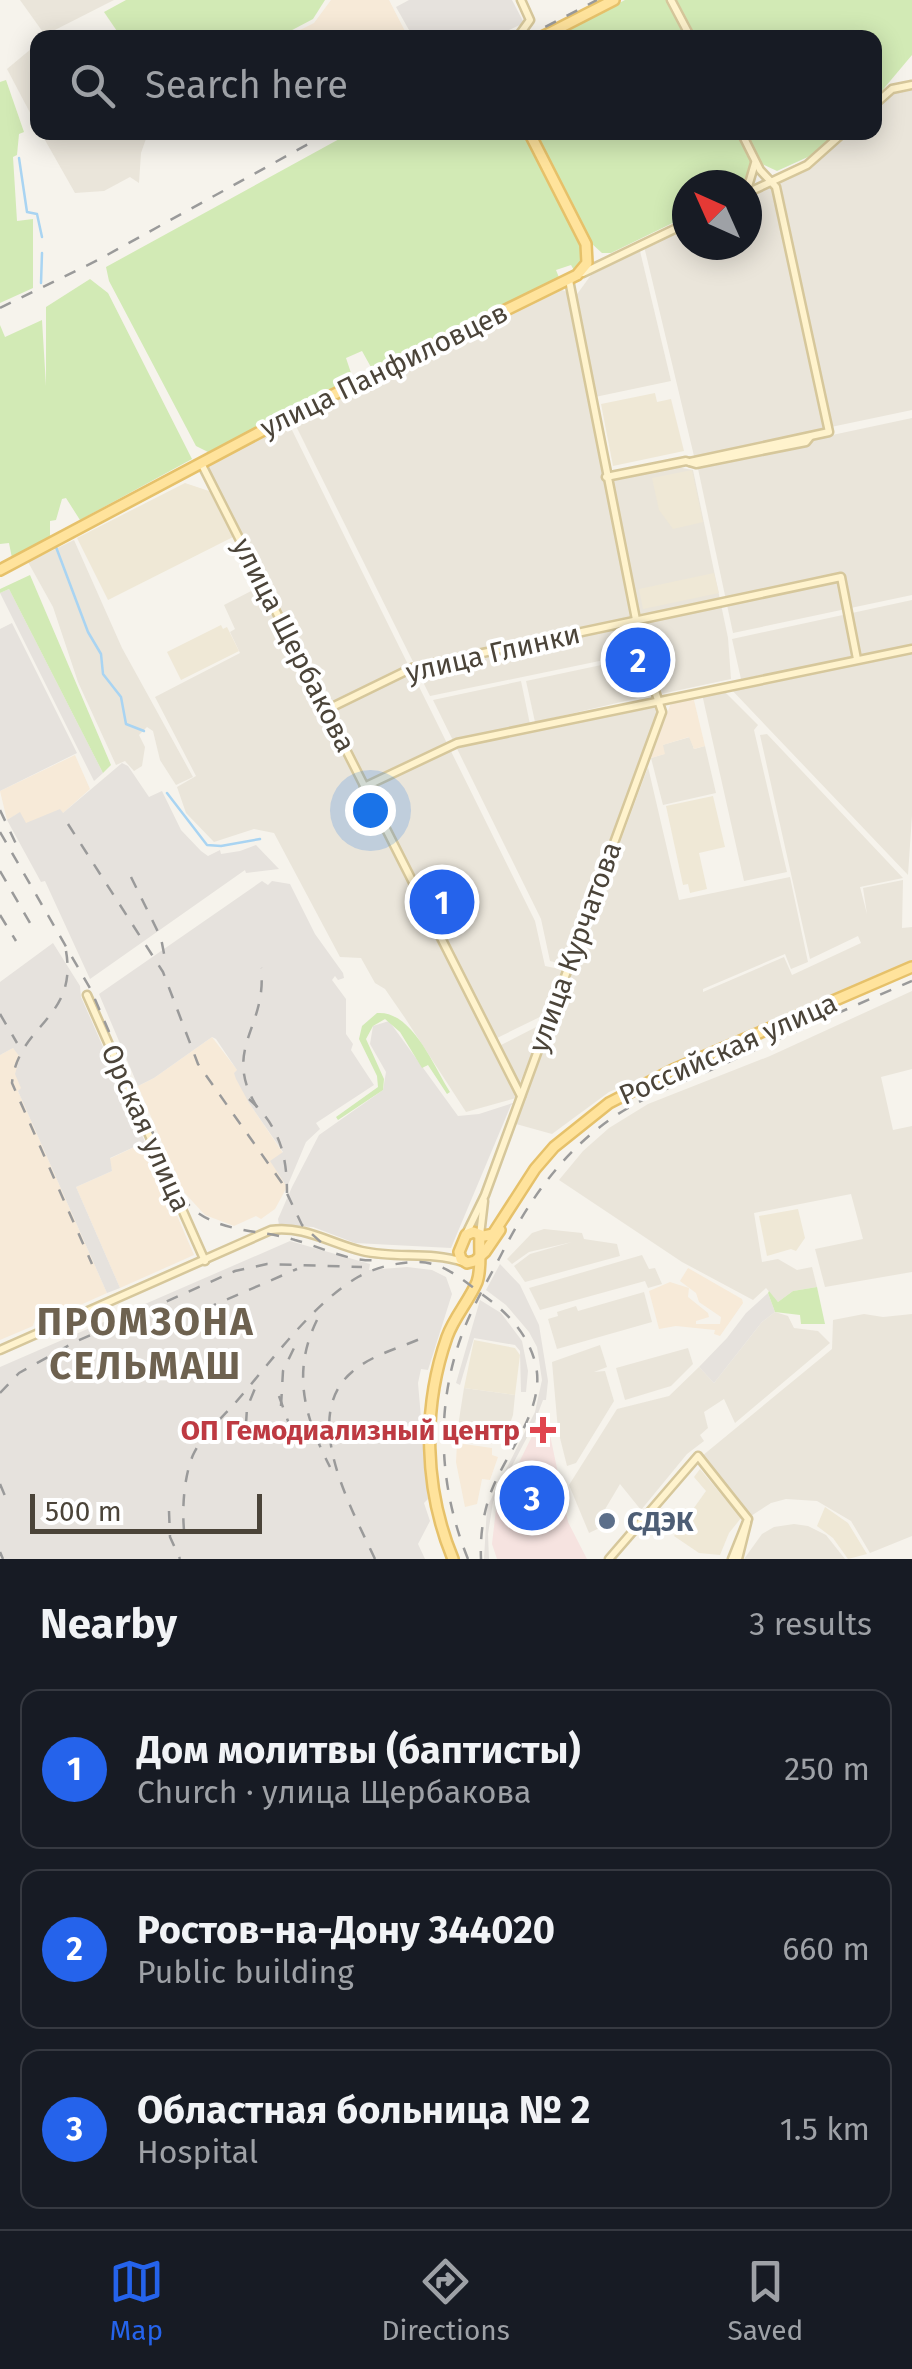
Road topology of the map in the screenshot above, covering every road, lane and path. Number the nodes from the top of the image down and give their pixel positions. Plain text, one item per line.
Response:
1 (521, 0) edge
2 (614, 0) edge
3 (671, 0) edge
4 (523, 30) edge
5 (556, 30) edge
6 (687, 30) edge
7 (912, 85) edge
8 (882, 97) edge
9 (533, 140) edge
10 (745, 140) edge
11 (835, 140) edge
12 (755, 158) junction
13 (754, 170) edge
14 (772, 181) junction
15 (762, 185) edge
16 (672, 230) edge
17 (573, 278) junction
18 (201, 463) junction
19 (606, 478) junction
20 (0, 570) edge
21 (638, 620) junction
22 (912, 649) edge
23 (857, 660) junction
24 (660, 700) junction
25 (326, 710) junction
26 (364, 787) junction
27 (912, 968) edge
28 (87, 996) dead end
29 (520, 1096) junction
30 (484, 1195) junction
31 (500, 1230) junction
32 (466, 1235) junction
33 (480, 1235) junction
34 (460, 1248) junction
35 (448, 1256) junction
36 (479, 1257) junction
37 (205, 1261) junction
38 (466, 1262) junction
39 (480, 1270) junction
40 (470, 1290) junction
41 (0, 1350) edge
42 (452, 1559) edge
43 (608, 1559) edge
44 (735, 1559) edge

1 - 4 street
2 - 5 main road
3 - 6 street
7 - 8 street
9 - 17 main road
10 - 12 street
11 - 14 street
12 - 13 street
12 - 14 street
14 - 15 street
14 - 19 street
16 - 17 street, улица Панфиловцев
17 - 18 main road, улица Панфиловцев
17 - 19 street
18 - 20 main road, улица Панфиловцев
18 - 25 street, улица Щербакова
19 - 21 street
21 - 23 street, улица Глинки
21 - 24 street
21 - 25 street, улица Глинки
22 - 23 street
23 - 24 street
24 - 26 street
24 - 29 street, улица Курчатова
25 - 26 street, улица Щербакова
26 - 29 street, улица Щербакова
27 - 31 main road, Российская улица
27 - 33 main road, Российская улица
28 - 37 street, Орская улица
29 - 30 street, улица Курчатова
30 - 32 street, улица Курчатова
30 - 33 street, улица Курчатова
31 - 36 main road
31 - 39 main road
32 - 33 main road
32 - 34 main road
33 - 36 main road
34 - 35 street
34 - 38 main road
35 - 37 street
35 - 38 street
36 - 38 main road
36 - 39 main road
37 - 41 street
38 - 40 main road
39 - 40 main road
40 - 42 main road
43 - 44 street

